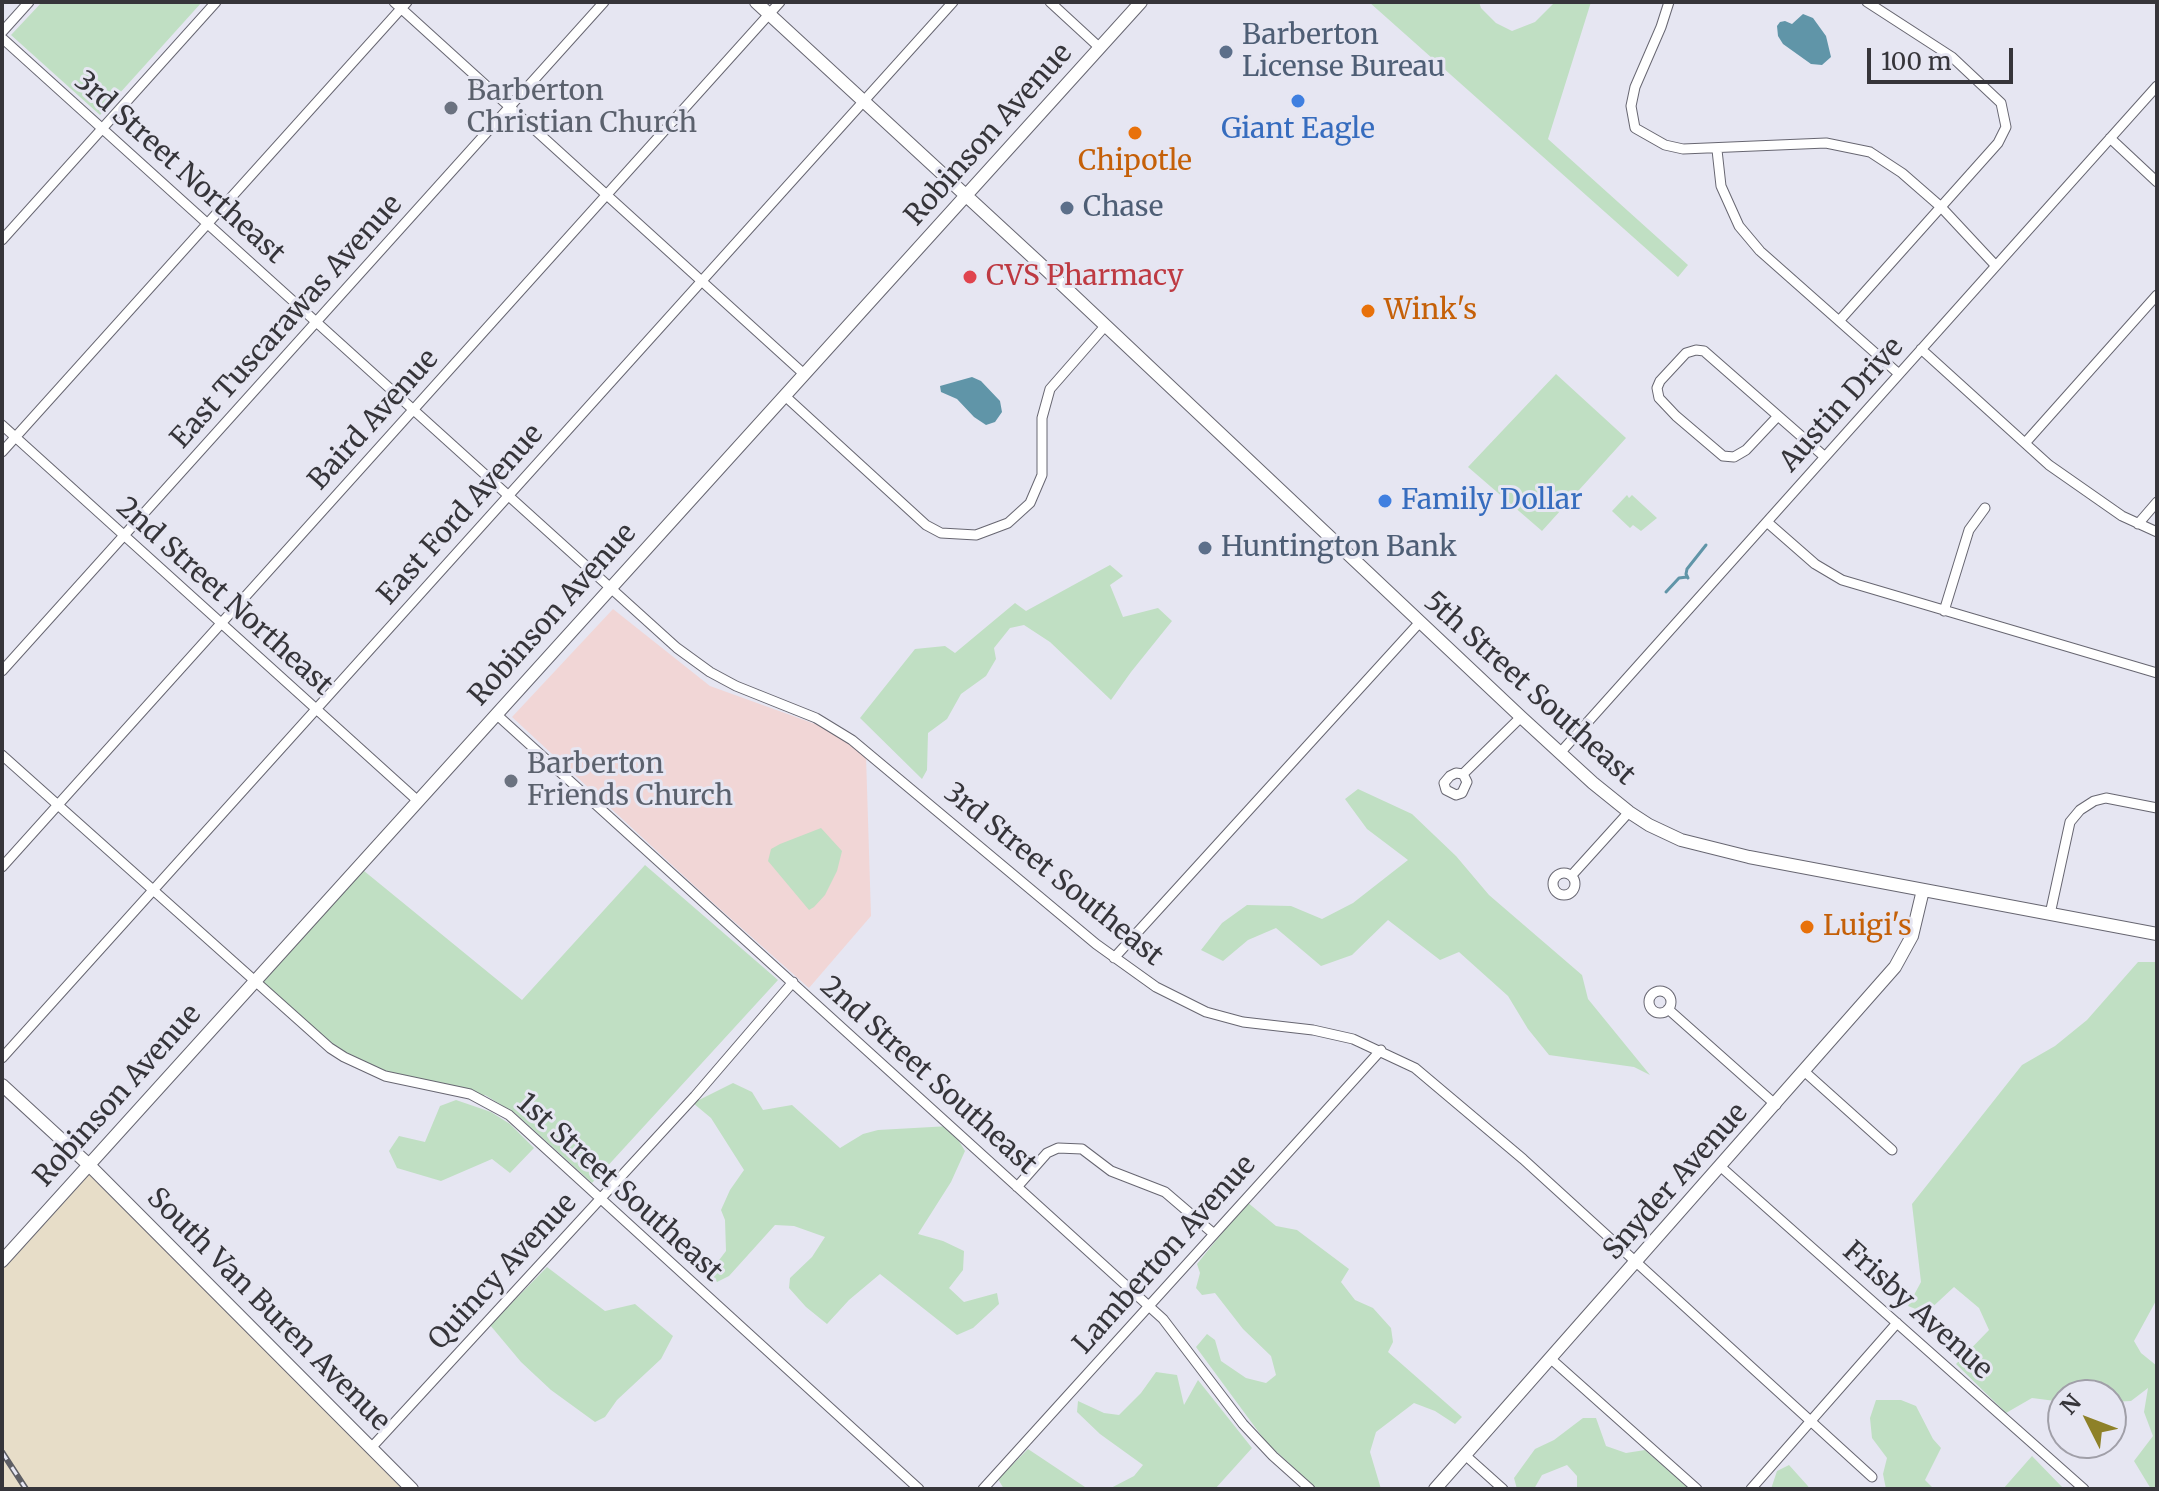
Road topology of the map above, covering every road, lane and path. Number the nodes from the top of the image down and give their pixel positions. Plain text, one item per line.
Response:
1 (29, 2) edge
2 (216, 2) edge
3 (604, 2) edge
4 (756, 2) edge
5 (780, 2) edge
6 (953, 2) edge
7 (1050, 2) edge
8 (1141, 2) edge
9 (1669, 2) edge
10 (1867, 2) edge
11 (400, 4) edge
12 (769, 14) junction
13 (2, 35) edge
14 (1100, 48) junction
15 (2157, 86) edge
16 (863, 101) junction
17 (509, 107) junction
18 (103, 129) junction
19 (2110, 138) junction
20 (1717, 150) junction
21 (2157, 182) edge
22 (606, 195) junction
23 (966, 196) junction
24 (1941, 207) junction
25 (208, 223) junction
26 (2, 240) edge
27 (1996, 266) junction
28 (702, 280) junction
29 (2157, 295) edge
30 (317, 321) junction
31 (1839, 321) junction
32 (1106, 325) junction
33 (1921, 349) junction
34 (804, 374) junction
35 (1899, 374) junction
36 (785, 396) junction
37 (414, 409) junction
38 (1778, 416) junction
39 (2, 425) edge
40 (15, 437) junction
41 (2026, 442) junction
42 (2, 452) edge
43 (1825, 457) junction
44 (509, 495) junction
45 (2157, 502) edge
46 (1985, 508) dead end
47 (1767, 522) junction
48 (2138, 524) junction
49 (2157, 532) edge
50 (123, 536) junction
51 (611, 587) junction
52 (1944, 611) junction
53 (1420, 622) junction
54 (221, 623) junction
55 (2, 671) edge
56 (2157, 673) edge
57 (316, 709) junction
58 (496, 714) junction
59 (1521, 717) junction
60 (1560, 753) junction
61 (2, 755) edge
62 (1463, 774) dead end
63 (418, 801) junction
64 (58, 805) junction
65 (2157, 808) edge
66 (1629, 812) junction
67 (2, 867) edge
68 (1572, 875) dead end
69 (1923, 890) junction
70 (153, 891) junction
71 (2050, 914) junction
72 (2157, 934) edge
73 (1114, 958) junction
74 (253, 981) junction
75 (793, 982) junction
76 (1668, 1009) dead end
77 (1381, 1050) junction
78 (2, 1058) edge
79 (1805, 1072) junction
80 (2, 1085) edge
81 (1776, 1105) junction
82 (1892, 1150) dead end
83 (89, 1165) junction
84 (1721, 1167) junction
85 (1017, 1187) junction
86 (601, 1198) junction
87 (1214, 1234) junction
88 (2, 1261) edge
89 (1636, 1264) junction
90 (1149, 1306) junction
91 (1897, 1323) junction
92 (1551, 1359) junction
93 (1812, 1420) junction
94 (371, 1448) junction
95 (1465, 1455) junction
96 (1872, 1477) dead end
97 (412, 1489) edge
98 (919, 1489) edge
99 (983, 1489) edge
100 (1310, 1489) edge
101 (1435, 1489) edge
102 (1503, 1489) edge
103 (1697, 1489) edge
104 (1751, 1489) edge
105 (2084, 1489) edge

1 - 13 street
2 - 18 street
3 - 17 street, East Tuscarawas Avenue
4 - 12 main road, 5th Street Southeast
5 - 12 street, Baird Avenue
6 - 16 street, East Ford Avenue
7 - 14 street
8 - 14 main road, Robinson Avenue
9 - 20 street
10 - 24 street
11 - 17 street
11 - 25 street
12 - 16 main road, 5th Street Southeast
12 - 22 street, Baird Avenue
13 - 18 street, 3rd Street Northeast
14 - 23 main road, Robinson Avenue
15 - 19 street, Austin Drive
16 - 23 main road, 5th Street Southeast
16 - 28 street, East Ford Avenue
17 - 22 street
17 - 30 street, East Tuscarawas Avenue
18 - 25 street, 3rd Street Northeast
18 - 26 street
19 - 21 street
19 - 27 street, Austin Drive
20 - 24 street
20 - 31 street
22 - 28 street
22 - 37 street, Baird Avenue
23 - 32 main road, 5th Street Southeast
23 - 34 main road, Robinson Avenue
24 - 27 street
24 - 31 street
25 - 30 street, 3rd Street Northeast
25 - 40 street
27 - 33 street, Austin Drive
28 - 34 street
28 - 44 street, East Ford Avenue
29 - 41 street
30 - 37 street, 3rd Street Northeast
30 - 50 street, East Tuscarawas Avenue
31 - 35 street
32 - 36 street
32 - 53 main road, 5th Street Southeast
33 - 35 street, Austin Drive
33 - 41 street
34 - 36 main road, Robinson Avenue
35 - 43 street, Austin Drive
36 - 51 main road, Robinson Avenue
37 - 44 street, 3rd Street Northeast
37 - 54 street, Baird Avenue
38 - 38 street
38 - 43 street
39 - 40 street, 2nd Street Northeast
40 - 42 street
40 - 50 street, 2nd Street Northeast
41 - 48 street
43 - 47 street, Austin Drive
44 - 51 street, 3rd Street Northeast
44 - 57 street, East Ford Avenue
45 - 48 street
46 - 52 street
47 - 52 street
47 - 60 street, Austin Drive
48 - 49 street
50 - 54 street, 2nd Street Northeast
50 - 55 street, East Tuscarawas Avenue
51 - 58 main road, Robinson Avenue
51 - 73 street, 3rd Street Southeast
52 - 56 street
53 - 59 main road, 5th Street Southeast
53 - 73 street
54 - 57 street, 2nd Street Northeast
54 - 64 street, Baird Avenue
57 - 63 street, 2nd Street Northeast
57 - 70 street, East Ford Avenue
58 - 63 main road, Robinson Avenue
58 - 75 street, 2nd Street Southeast
59 - 60 main road, 5th Street Southeast
59 - 62 street
60 - 66 main road, 5th Street Southeast
61 - 64 street, 1st Street Southeast
63 - 74 main road, Robinson Avenue
64 - 67 street, Baird Avenue
64 - 70 street, 1st Street Southeast
65 - 71 street
66 - 68 street
66 - 69 main road, 5th Street Southeast
69 - 71 main road, 5th Street Southeast
69 - 79 main road, Snyder Avenue
70 - 74 street, 1st Street Southeast
70 - 78 street, East Ford Avenue
71 - 72 main road, 5th Street Southeast
73 - 77 street, 3rd Street Southeast
74 - 83 main road, Robinson Avenue
74 - 86 street, 1st Street Southeast
75 - 85 street, 2nd Street Southeast
75 - 86 street, Quincy Avenue
76 - 81 street
77 - 87 street, Lamberton Avenue
77 - 89 street, 3rd Street Southeast
79 - 81 main road, Snyder Avenue
79 - 82 street
80 - 83 main road, South Van Buren Avenue
81 - 84 main road, Snyder Avenue
83 - 88 main road, Robinson Avenue
83 - 94 main road, South Van Buren Avenue
84 - 89 main road, Snyder Avenue
84 - 91 street, Frisby Avenue
85 - 87 street
85 - 90 street, 2nd Street Southeast
86 - 94 street, Quincy Avenue
86 - 98 street, 1st Street Southeast
87 - 90 street, Lamberton Avenue
89 - 92 main road, Snyder Avenue
89 - 93 street, 3rd Street Southeast
90 - 99 street, Lamberton Avenue
90 - 100 street, 2nd Street Southeast
91 - 93 street
91 - 105 street, Frisby Avenue
92 - 95 main road, Snyder Avenue
92 - 103 street
93 - 96 street, 3rd Street Southeast
93 - 104 street
94 - 97 main road, South Van Buren Avenue
95 - 101 main road, Snyder Avenue
95 - 102 street

